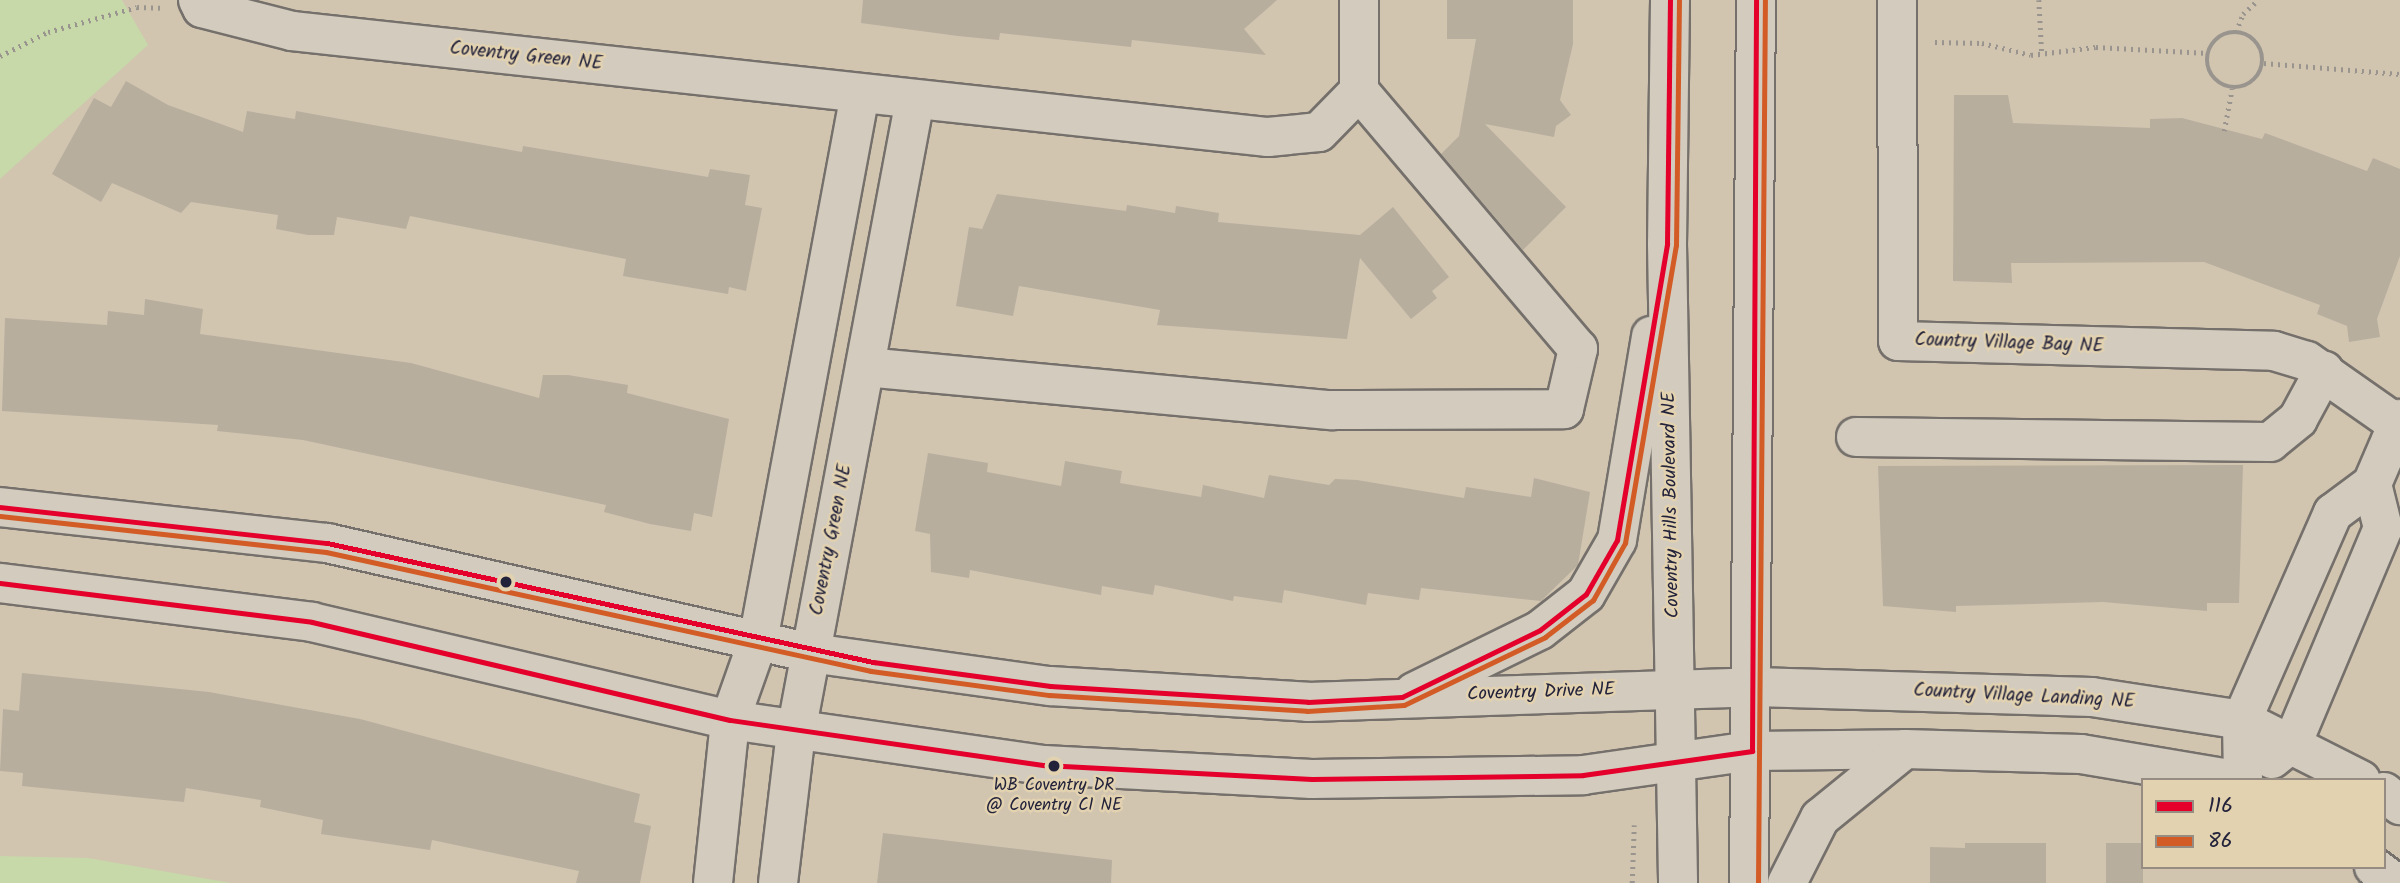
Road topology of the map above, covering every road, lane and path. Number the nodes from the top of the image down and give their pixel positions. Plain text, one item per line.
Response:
1 (1359, 0) edge
2 (1670, 0) edge
3 (1756, 0) edge
4 (1897, 0) edge
5 (2039, 0) edge
6 (2258, 0) edge
7 (200, 4) edge
8 (2236, 32) junction
9 (1897, 41) junction
10 (2208, 53) junction
11 (2042, 54) junction
12 (0, 56) edge
13 (2264, 63) junction
14 (2400, 74) edge
15 (2232, 89) junction
16 (1359, 92) junction
17 (860, 94) junction
18 (915, 100) junction
19 (2224, 131) dead end
20 (1667, 244) junction
21 (865, 367) junction
22 (2324, 371) junction
23 (2399, 421) edge
24 (1856, 437) dead end
25 (2372, 484) junction
26 (0, 506) edge
27 (0, 583) edge
28 (758, 641) junction
29 (811, 653) junction
30 (1755, 687) junction
31 (1676, 689) junction
32 (1402, 697) junction
33 (730, 720) junction
34 (2242, 720) junction
35 (796, 732) junction
36 (2293, 742) junction
37 (1905, 749) junction
38 (1752, 751) junction
39 (1678, 764) junction
40 (2222, 778) edge
41 (2245, 778) edge
42 (2248, 778) edge
43 (2357, 778) edge
44 (2386, 794) edge
45 (2400, 805) edge
46 (1634, 825) dead end
47 (2377, 869) edge
48 (713, 883) edge
49 (778, 883) edge
50 (1632, 883) edge
51 (1678, 883) edge
52 (1749, 883) edge
53 (1787, 883) edge
54 (2395, 883) edge

1 - 16 street
2 - 20 street, Coventry Hills Boulevard NE
3 - 30 street
4 - 9 street, Country Village Bay NE
5 - 11 path
6 - 8 path
7 - 12 path
7 - 17 street, Coventry Green NE
8 - 10 path
8 - 13 path
9 - 11 path
9 - 22 street, Country Village Bay NE
10 - 11 path
10 - 15 path
13 - 14 path
13 - 15 path
15 - 19 path
16 - 18 street, Coventry Green NE
16 - 21 street
17 - 18 street, Coventry Green NE
17 - 28 street
18 - 21 street, Coventry Green NE
20 - 31 street, Coventry Hills Boulevard NE
20 - 32 street
21 - 29 street, Coventry Green NE
22 - 23 street, Country Village Bay NE
22 - 24 street
23 - 25 street, Country Village Bay NE
25 - 34 street
25 - 36 street
26 - 28 street, Coventry Drive NE
27 - 33 street
28 - 29 street, Coventry Drive NE
28 - 33 street
29 - 32 street, Coventry Drive NE
29 - 35 street, Coventry Green NE
30 - 31 street, Coventry Drive NE
30 - 34 street, Country Village Landing NE
30 - 38 street
31 - 32 street, Coventry Drive NE
31 - 39 street, Coventry Hills Boulevard NE
33 - 35 street
33 - 48 street
34 - 36 street, Country Village Landing NE
34 - 41 street
35 - 39 street
35 - 49 street, Coventry Green NE
36 - 42 street
36 - 43 street, Country Village Landing NE
37 - 38 street
37 - 40 street
37 - 53 street
38 - 39 street
38 - 52 street
39 - 51 street, Coventry Hills Boulevard NE
44 - 45 street
46 - 50 path
47 - 54 street

